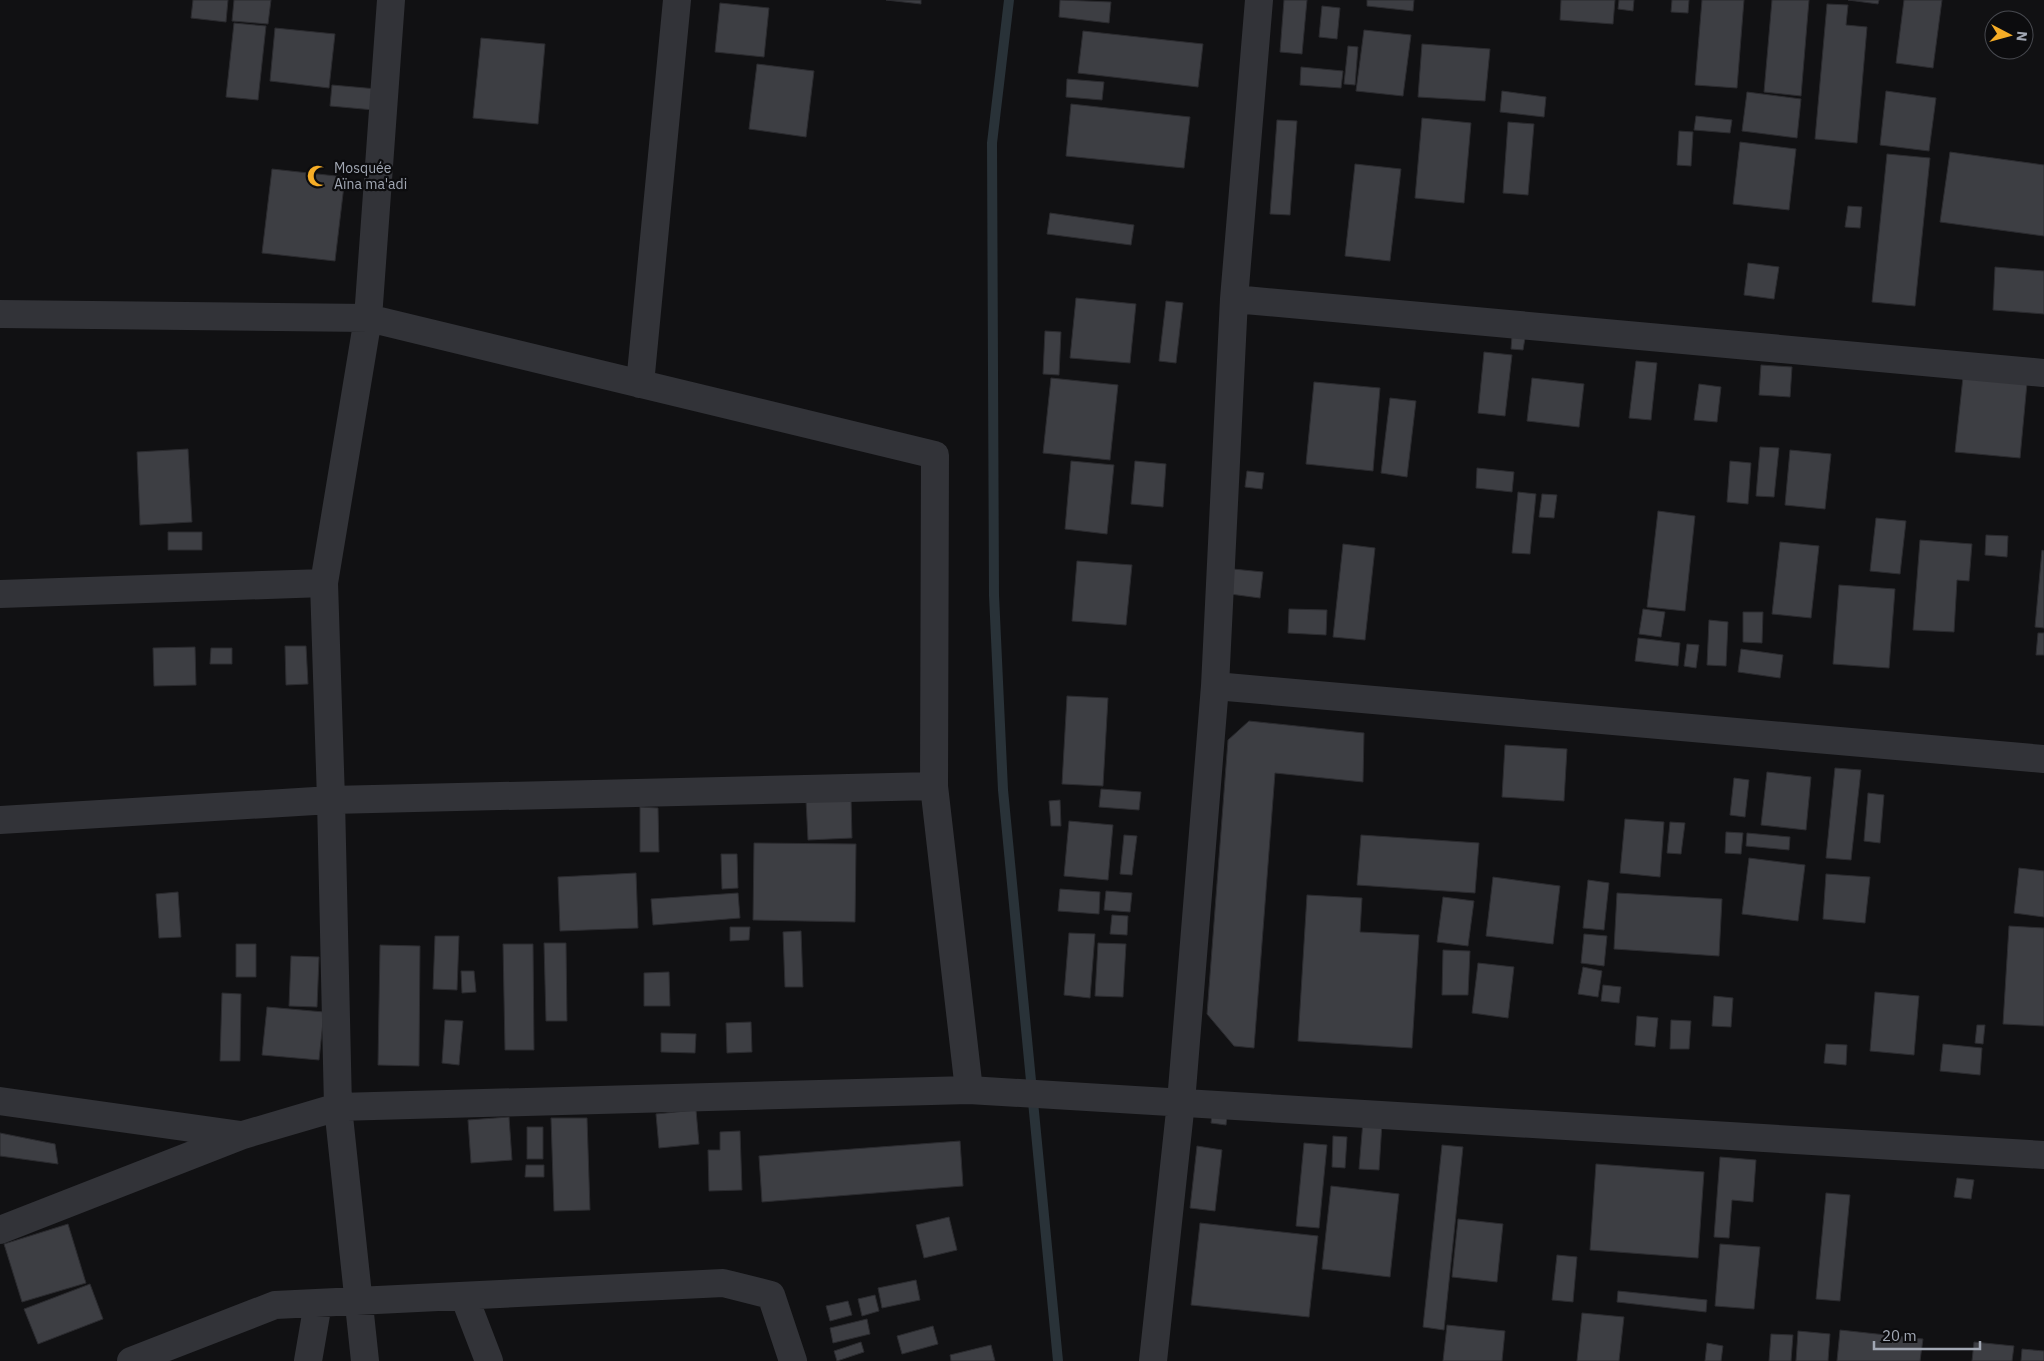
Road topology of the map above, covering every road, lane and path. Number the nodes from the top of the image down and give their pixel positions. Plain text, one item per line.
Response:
1 (391, 0) edge
2 (677, 0) edge
3 (1259, 0) edge
4 (1234, 299) junction
5 (0, 314) edge
6 (368, 318) junction
7 (2044, 373) edge
8 (640, 384) junction
9 (324, 583) junction
10 (0, 594) edge
11 (1215, 686) junction
12 (2044, 759) edge
13 (934, 786) junction
14 (331, 800) junction
15 (0, 820) edge
16 (969, 1090) junction
17 (0, 1101) edge
18 (1181, 1102) junction
19 (338, 1106) junction
20 (242, 1135) junction
21 (2044, 1156) edge
22 (0, 1230) edge
23 (464, 1296) junction
24 (359, 1301) junction
25 (318, 1303) junction
26 (131, 1361) edge
27 (308, 1361) edge
28 (365, 1361) edge
29 (489, 1361) edge
30 (793, 1361) edge
31 (1153, 1361) edge

1 - 6 street
2 - 8 street
3 - 4 street
4 - 7 street
4 - 11 street
5 - 6 street
6 - 8 street
6 - 9 street
8 - 13 street
9 - 10 street
9 - 14 street
11 - 12 street
11 - 18 street
13 - 14 street
13 - 16 street
14 - 15 street
14 - 19 street
16 - 18 street
16 - 19 street
17 - 20 street
18 - 21 street
18 - 31 street
19 - 20 street
19 - 24 street
20 - 22 street
23 - 24 street
23 - 29 street
23 - 30 street
24 - 25 street
24 - 28 street
25 - 26 street
25 - 27 street

